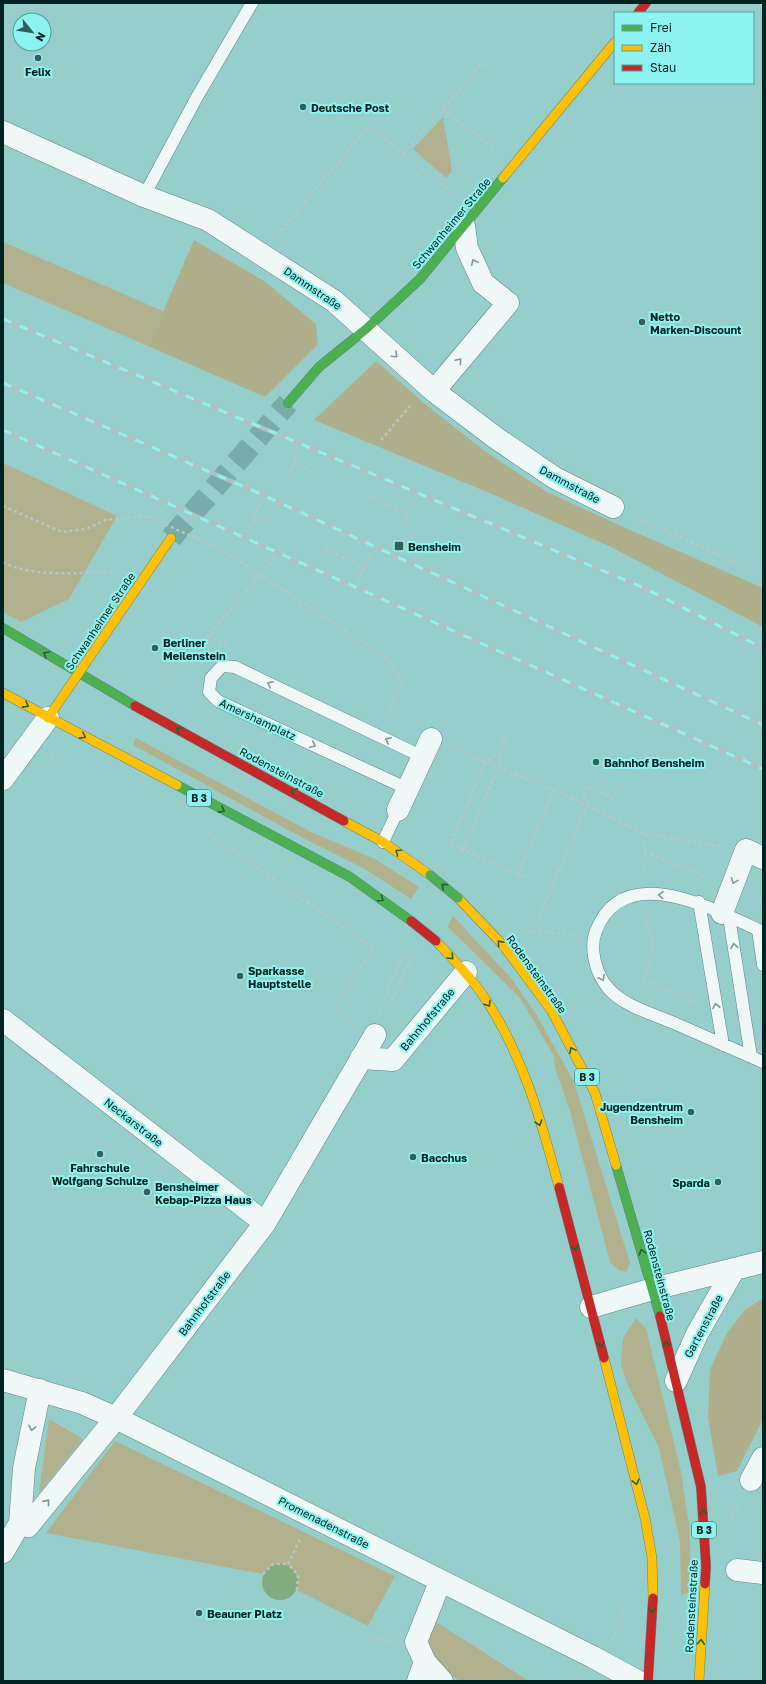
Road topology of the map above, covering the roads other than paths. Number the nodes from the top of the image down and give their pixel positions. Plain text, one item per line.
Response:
1 (252, 3) edge
2 (646, 3) edge
3 (639, 12) edge
4 (614, 43) edge
5 (3, 132) edge
6 (144, 196) junction
7 (470, 219) junction
8 (366, 328) junction
9 (431, 388) junction
10 (288, 403) tunnel mouth
11 (613, 507) road end
12 (171, 538) tunnel mouth
13 (3, 628) edge
14 (79, 674) junction
15 (3, 693) edge
16 (48, 718) junction
17 (427, 748) joint
18 (3, 779) edge
19 (408, 789) junction
20 (398, 810) joint
21 (383, 842) junction
22 (754, 854) edge
23 (699, 902) junction
24 (726, 915) junction
25 (760, 931) edge
26 (763, 965) edge
27 (466, 972) junction
28 (3, 1020) edge
29 (372, 1034) road end
30 (723, 1044) junction
31 (751, 1057) junction
32 (361, 1058) junction
33 (763, 1062) edge
34 (265, 1223) junction
35 (763, 1262) edge
36 (733, 1271) junction
37 (653, 1289) junction
38 (591, 1307) junction
39 (3, 1380) edge
40 (676, 1381) junction
41 (40, 1390) junction
42 (116, 1418) junction
43 (763, 1458) edge
44 (751, 1480) road end
45 (20, 1523) junction
46 (3, 1552) edge
47 (737, 1570) dead end
48 (763, 1573) edge
49 (440, 1582) junction
50 (422, 1671) edge
51 (442, 1681) edge
52 (637, 1681) edge
53 (648, 1681) edge
54 (699, 1681) edge

1 - 6 lane
2 - 3 main road
4 - 7 main road, Schwanheimer Straße
5 - 6 street, Dammstraße
6 - 8 street, Dammstraße
7 - 8 main road, Schwanheimer Straße
9 -> 7 street
8 -> 9 street, Dammstraße
8 - 10 main road, Schwanheimer Straße
9 - 11 street, Dammstraße
12 - 14 main road, Schwanheimer Straße
14 -> 13 main road, Rodensteinstraße / B 3
14 - 16 main road, Schwanheimer Straße
21 -> 14 main road, Rodensteinstraße / B 3
15 -> 16 main road, B 3
16 - 18 street
16 -> 27 main road, B 3, bridge
17 - 19 street
17 -> 19 lane, Amershamplatz
19 - 20 street
20 - 21 lane
37 -> 21 main road, Rodensteinstraße / B 3, bridge
22 -> 24 street
23 - 24 lane
30 -> 23 lane
23 -> 30 lane
24 - 25 lane
31 -> 24 lane
25 - 26 lane
27 - 32 street, Bahnhofstraße
27 -> 38 main road, B 3
28 - 34 street, Neckarstraße
29 - 32 street, Bahnhofstraße
30 - 31 lane
31 - 33 lane
32 - 34 street, Bahnhofstraße
34 - 42 street, Bahnhofstraße
35 - 36 street, Gartenstraße
36 - 37 street, Gartenstraße
36 - 40 street, Gartenstraße
37 - 38 street, Gartenstraße
40 -> 37 main road, Rodensteinstraße / B 3
38 -> 53 main road, B 3
39 - 41 street, Promenadenstraße
54 -> 40 main road, Rodensteinstraße / B 3
41 - 42 street, Promenadenstraße
41 -> 45 street
45 -> 42 street, Bahnhofstraße
42 - 49 street, Promenadenstraße
43 - 44 street
45 - 46 street
47 - 48 street
49 - 50 street
49 - 52 street, Promenadenstraße
50 - 51 street

